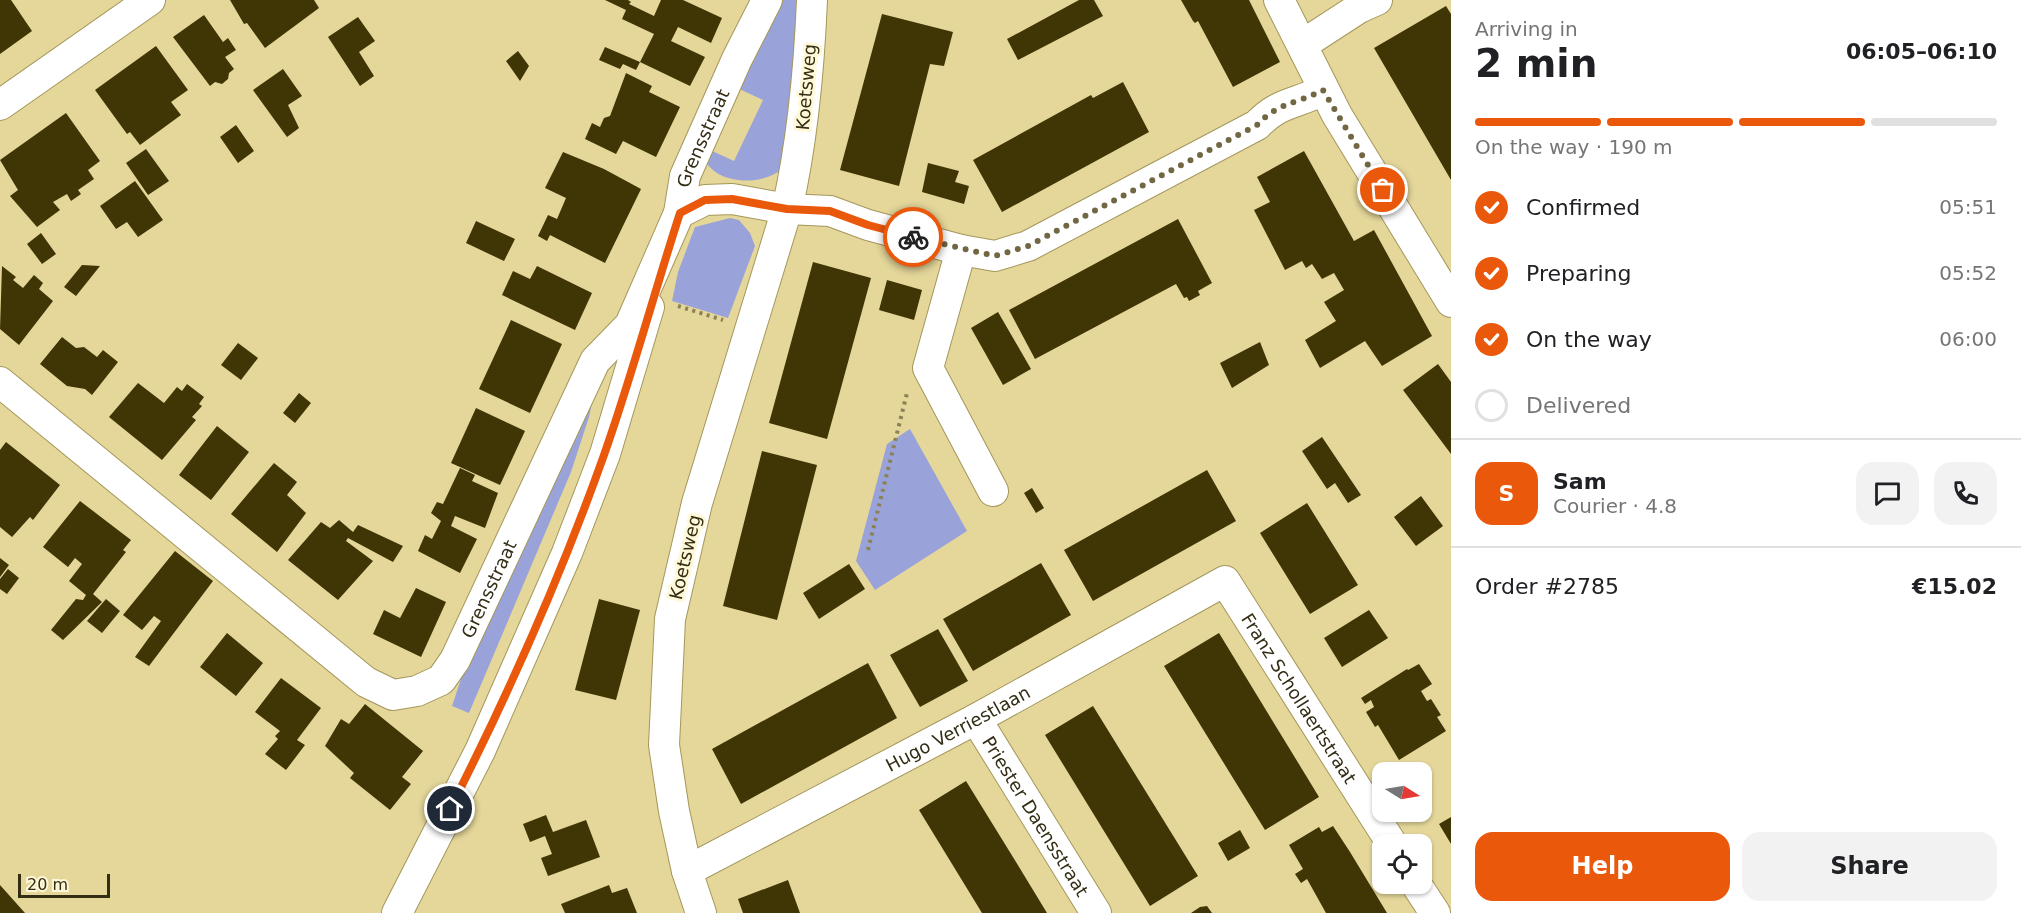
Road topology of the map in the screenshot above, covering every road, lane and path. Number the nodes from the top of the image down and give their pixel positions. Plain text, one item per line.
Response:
1 (150, 0) edge
2 (767, 0) edge
3 (812, 0) edge
4 (1279, 0) edge
5 (1377, 0) edge
6 (1302, 45) junction
7 (1323, 90) junction
8 (0, 105) edge
9 (787, 209) junction
10 (680, 213) junction
11 (961, 250) junction
12 (652, 298) junction
13 (1451, 302) edge
14 (752, 328) junction
15 (928, 368) junction
16 (0, 381) edge
17 (993, 491) dead end
18 (868, 550) dead end
19 (1226, 581) joint
20 (976, 719) junction
21 (1386, 834) edge
22 (687, 871) junction
23 (1423, 894) edge
24 (397, 913) edge
25 (701, 913) edge
26 (1096, 913) edge
27 (1435, 913) edge

1 - 8 street
2 - 10 street, Grensstraat
3 - 9 street, Koetsweg
4 - 6 street
5 - 6 street
6 - 7 street
7 - 11 street
7 - 13 street
9 - 10 street
9 - 11 street
9 - 14 street, Koetsweg
10 - 12 street
10 - 16 street, Grensstraat
11 - 15 street
12 - 14 path
12 - 24 street
14 - 22 street, Koetsweg
15 - 17 street
15 - 18 path
19 - 20 street, Hugo Verriestlaan
19 - 21 street, Franz Schollaertstraat
20 - 22 street, Hugo Verriestlaan
20 - 26 street, Priester Daensstraat
22 - 25 street, Koetsweg
23 - 27 street

